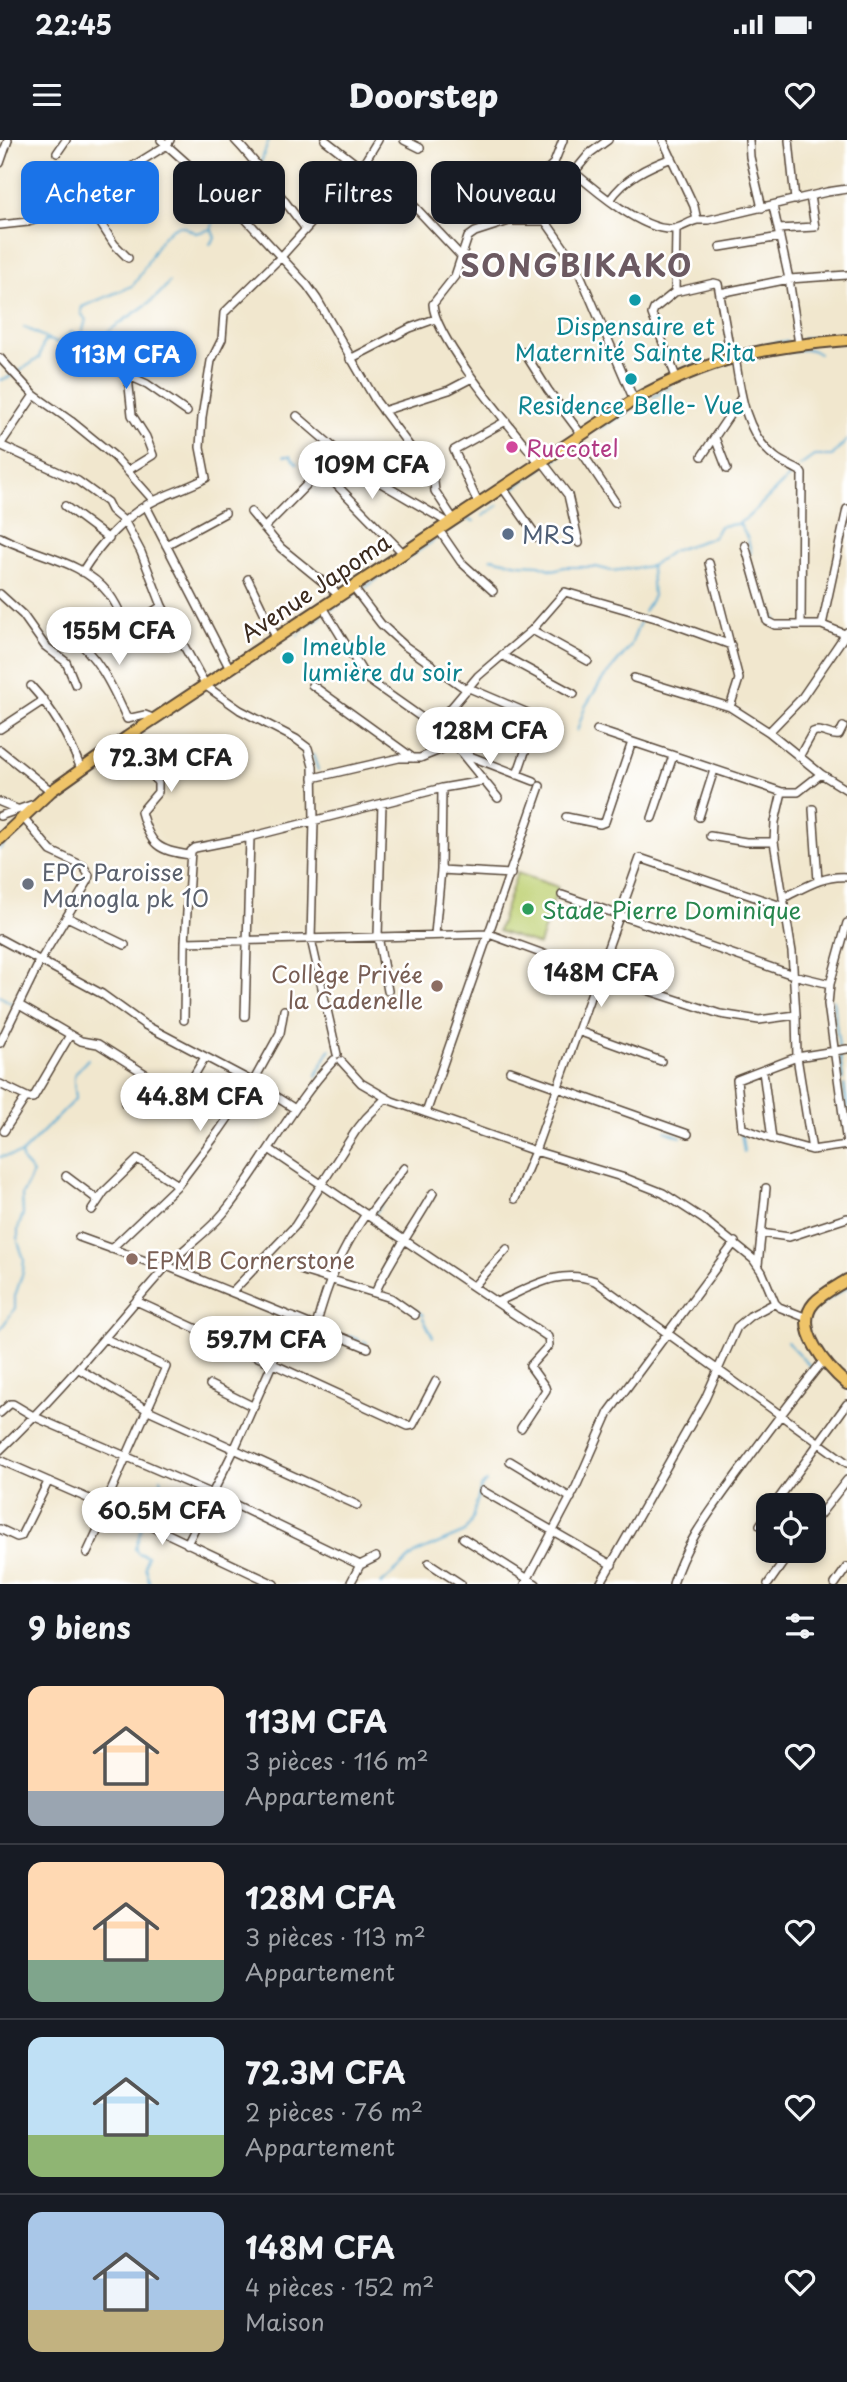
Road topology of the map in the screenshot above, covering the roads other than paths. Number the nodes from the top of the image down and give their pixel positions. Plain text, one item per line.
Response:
1 (8, 140) edge
2 (66, 140) edge
3 (235, 140) edge
4 (325, 140) edge
5 (378, 140) edge
6 (404, 140) edge
7 (563, 140) edge
8 (608, 140) edge
9 (663, 140) edge
10 (749, 140) edge
11 (789, 140) edge
12 (166, 142) edge
13 (420, 148) dead end
14 (57, 153) dead end
15 (672, 158) junction
16 (137, 161) edge
17 (352, 161) edge
18 (365, 161) edge
19 (555, 161) edge
20 (0, 163) edge
21 (581, 164) edge
22 (581, 177) edge
23 (847, 189) edge
24 (810, 196) junction
25 (610, 200) junction
26 (795, 200) junction
27 (773, 206) junction
28 (762, 208) junction
29 (417, 211) edge
30 (697, 220) junction
31 (21, 222) edge
32 (101, 224) edge
33 (311, 224) edge
34 (500, 224) edge
35 (548, 224) edge
36 (0, 225) edge
37 (306, 229) junction
38 (676, 229) junction
39 (779, 233) junction
40 (720, 247) dead end
41 (461, 256) junction
42 (128, 258) dead end
43 (281, 258) junction
44 (847, 275) edge
45 (789, 279) junction
46 (675, 292) junction
47 (720, 293) junction
48 (435, 319) junction
49 (847, 340) edge
50 (799, 344) junction
51 (148, 347) dead end
52 (524, 352) dead end
53 (78, 353) dead end
54 (733, 357) junction
55 (0, 358) edge
56 (350, 359) junction
57 (128, 377) junction
58 (676, 377) junction
59 (472, 378) junction
60 (34, 395) junction
61 (741, 398) junction
62 (634, 400) junction
63 (383, 411) junction
64 (187, 412) dead end
65 (297, 416) dead end
66 (506, 421) junction
67 (577, 437) junction
68 (715, 438) junction
69 (1, 442) edge
70 (338, 453) junction
71 (702, 456) dead end
72 (541, 462) junction
73 (321, 469) junction
74 (727, 469) dead end
75 (127, 471) junction
76 (502, 487) junction
77 (154, 500) junction
78 (615, 502) dead end
79 (478, 503) junction
80 (65, 506) dead end
81 (146, 506) junction
82 (847, 509) edge
83 (251, 512) dead end
84 (225, 513) dead end
85 (452, 521) junction
86 (125, 522) junction
87 (264, 528) junction
88 (439, 530) junction
89 (0, 537) edge
90 (538, 538) dead end
91 (109, 539) junction
92 (579, 543) dead end
93 (745, 544) dead end
94 (166, 545) junction
95 (403, 553) junction
96 (709, 563) dead end
97 (82, 572) junction
98 (248, 579) dead end
99 (352, 586) junction
100 (494, 591) dead end
101 (0, 594) edge
102 (339, 595) junction
103 (162, 606) junction
104 (323, 607) junction
105 (801, 624) junction
106 (822, 625) junction
107 (127, 628) junction
108 (66, 630) dead end
109 (532, 630) junction
110 (847, 634) edge
111 (276, 637) junction
112 (731, 645) junction
113 (86, 648) junction
114 (502, 654) junction
115 (588, 661) dead end
116 (230, 669) junction
117 (634, 678) dead end
118 (75, 684) dead end
119 (312, 685) dead end
120 (30, 686) dead end
121 (206, 686) junction
122 (468, 689) junction
123 (574, 694) dead end
124 (44, 701) junction
125 (730, 707) junction
126 (537, 717) junction
127 (155, 719) junction
128 (549, 722) dead end
129 (435, 727) junction
130 (843, 727) dead end
131 (0, 729) edge
132 (597, 730) dead end
133 (769, 732) junction
134 (127, 737) junction
135 (632, 742) junction
136 (452, 745) junction
137 (0, 750) edge
138 (461, 753) junction
139 (673, 756) junction
140 (799, 757) junction
141 (415, 759) junction
142 (81, 769) junction
143 (714, 769) junction
144 (821, 774) junction
145 (517, 775) junction
146 (313, 778) junction
147 (483, 781) junction
148 (442, 788) junction
149 (847, 790) edge
150 (51, 791) junction
151 (782, 792) junction
152 (498, 798) dead end
153 (0, 802) edge
154 (382, 803) junction
155 (813, 810) dead end
156 (20, 813) junction
157 (0, 816) edge
158 (566, 817) dead end
159 (699, 817) dead end
160 (652, 818) dead end
161 (314, 820) junction
162 (710, 836) dead end
163 (250, 837) junction
164 (0, 839) edge
165 (774, 842) junction
166 (190, 855) junction
167 (441, 870) junction
168 (510, 874) junction
169 (847, 877) edge
170 (818, 881) junction
171 (562, 895) dead end
172 (783, 902) junction
173 (620, 914) junction
174 (67, 917) junction
175 (847, 924) edge
176 (435, 934) junction
177 (489, 934) junction
178 (378, 936) junction
179 (0, 939) edge
180 (311, 939) junction
181 (247, 941) junction
182 (185, 942) junction
183 (125, 945) dead end
184 (843, 952) edge
185 (40, 961) junction
186 (598, 974) junction
187 (793, 975) junction
188 (830, 984) junction
189 (388, 991) dead end
190 (19, 1005) junction
191 (284, 1010) dead end
192 (796, 1015) junction
193 (245, 1016) dead end
194 (184, 1020) dead end
195 (578, 1031) junction
196 (70, 1035) junction
197 (0, 1043) edge
198 (847, 1049) edge
199 (834, 1051) junction
200 (205, 1057) junction
201 (797, 1057) junction
202 (338, 1058) junction
203 (661, 1061) dead end
204 (510, 1071) dead end
205 (763, 1071) junction
206 (147, 1075) junction
207 (253, 1082) junction
208 (0, 1084) edge
209 (558, 1087) junction
210 (26, 1097) junction
211 (386, 1098) junction
212 (125, 1103) dead end
213 (295, 1109) junction
214 (426, 1113) junction
215 (4, 1131) dead end
216 (688, 1134) dead end
217 (772, 1139) junction
218 (847, 1144) edge
219 (269, 1149) junction
220 (812, 1150) junction
221 (535, 1151) junction
222 (404, 1168) dead end
223 (66, 1176) dead end
224 (321, 1184) junction
225 (178, 1185) junction
226 (766, 1188) dead end
227 (433, 1193) dead end
228 (515, 1199) dead end
229 (98, 1200) junction
230 (92, 1210) dead end
231 (368, 1215) junction
232 (847, 1218) edge
233 (761, 1233) junction
234 (79, 1237) dead end
235 (406, 1240) junction
236 (735, 1242) junction
237 (111, 1249) junction
238 (508, 1249) dead end
239 (758, 1265) junction
240 (166, 1267) junction
241 (303, 1271) dead end
242 (330, 1279) junction
243 (847, 1280) edge
244 (474, 1286) junction
245 (232, 1292) junction
246 (375, 1293) junction
247 (136, 1301) junction
248 (498, 1302) junction
249 (775, 1303) junction
250 (415, 1315) dead end
251 (293, 1317) junction
252 (807, 1318) junction
253 (316, 1326) junction
254 (665, 1333) junction
255 (104, 1338) junction
256 (368, 1348) dead end
257 (824, 1360) junction
258 (274, 1364) junction
259 (79, 1369) junction
260 (719, 1370) junction
261 (436, 1381) dead end
262 (847, 1384) edge
263 (210, 1385) dead end
264 (847, 1404) edge
265 (254, 1407) junction
266 (146, 1409) junction
267 (0, 1413) edge
268 (780, 1415) junction
269 (35, 1417) junction
270 (521, 1428) dead end
271 (818, 1441) junction
272 (0, 1450) edge
273 (234, 1450) junction
274 (128, 1456) junction
275 (0, 1460) edge
276 (510, 1461) dead end
277 (847, 1463) edge
278 (847, 1480) edge
279 (48, 1482) junction
280 (483, 1492) dead end
281 (782, 1493) edge
282 (213, 1494) junction
283 (571, 1498) junction
284 (357, 1505) dead end
285 (106, 1507) junction
286 (826, 1507) edge
287 (0, 1529) edge
288 (554, 1532) junction
289 (463, 1538) dead end
290 (187, 1544) junction
291 (87, 1553) dead end
292 (376, 1557) dead end
293 (429, 1563) dead end
294 (783, 1563) edge
295 (612, 1564) junction
296 (360, 1565) junction
297 (847, 1567) edge
298 (527, 1582) edge
299 (274, 1584) edge
300 (350, 1584) edge
301 (461, 1584) edge
302 (536, 1584) edge
303 (600, 1584) edge
304 (673, 1584) edge
305 (768, 1584) edge
306 (835, 1584) edge

1 - 20 street
2 - 14 street
3 - 37 street
4 - 17 street
5 - 18 street
6 - 13 street
7 - 19 street
8 - 21 street
9 - 15 street
10 - 28 street
11 - 26 street
12 - 16 street
12 - 43 street
15 - 25 street
15 - 30 street
22 - 25 street
23 - 24 street
24 - 26 street
24 - 39 street
25 - 38 street
26 - 27 street
27 - 28 street
27 - 39 street
28 - 30 street
29 - 41 street
30 - 38 street
31 - 36 street
32 - 42 street
33 - 37 street
34 - 41 street
35 - 62 street
37 - 43 street
38 - 46 street
39 - 40 street
39 - 45 street
41 - 48 street
43 - 56 street
43 - 77 street
44 - 45 street
45 - 47 street
45 - 50 street
46 - 47 street
46 - 58 street
47 - 54 street
48 - 56 street
48 - 59 street
49 - 50 main road, Avenue Japoma
50 - 54 main road, Avenue Japoma
51 - 57 street
52 - 67 street
53 - 57 street
54 - 58 main road, Avenue Japoma
54 - 61 street
55 - 60 street
56 - 63 street
57 - 64 street
57 - 75 street
58 - 62 main road, Avenue Japoma
59 - 63 street
59 - 66 street
60 - 69 street
60 - 75 street
61 - 68 street
61 - 105 street
62 - 67 main road, Avenue Japoma
63 - 85 street
65 - 70 street
66 - 72 street
66 - 79 street
67 - 72 main road, Avenue Japoma
67 - 78 street
68 - 71 street
68 - 74 street
69 - 86 street
70 - 73 street
70 - 85 street
72 - 76 main road, Avenue Japoma
72 - 92 street
73 - 87 street
73 - 95 street
75 - 77 street
76 - 79 main road, Avenue Japoma
76 - 90 street
77 - 81 street
79 - 85 main road, Avenue Japoma
80 - 91 street
81 - 86 street
81 - 94 street
82 - 106 street
83 - 87 street
84 - 94 street
85 - 88 main road, Avenue Japoma
86 - 91 street
86 - 103 street
87 - 102 street
88 - 95 main road, Avenue Japoma
88 - 100 street
89 - 97 street
91 - 97 street
93 - 105 street
94 - 116 street
95 - 99 main road, Avenue Japoma
96 - 112 street
97 - 107 street
98 - 111 street
99 - 102 main road, Avenue Japoma
99 - 122 street
101 - 118 street
102 - 104 main road, Avenue Japoma
103 - 107 street
103 - 121 street
104 - 111 main road, Avenue Japoma
104 - 129 street
105 - 106 street
106 - 110 street
107 - 113 street
108 - 113 street
109 - 112 street
109 - 114 street
109 - 115 street
110 - 133 street
111 - 116 main road, Avenue Japoma
112 - 125 street
113 - 127 street
114 - 122 street
114 - 123 street
116 - 121 main road, Avenue Japoma
117 - 125 street
119 - 141 street
120 - 124 street
121 - 127 main road, Avenue Japoma
121 - 146 street
122 - 126 street
122 - 129 street
124 - 131 street
124 - 142 street
125 - 133 street
126 - 128 street
126 - 145 street
127 - 134 main road, Avenue Japoma
129 - 136 street
130 - 140 street
132 - 135 street
133 - 140 street
134 - 142 main road, Avenue Japoma
134 - 166 street
135 - 139 street
135 - 158 street
136 - 138 street
136 - 141 street
137 - 150 street
138 - 145 street
138 - 147 street
139 - 143 street
139 - 160 street
140 - 144 street
141 - 146 street
142 - 150 main road, Avenue Japoma
143 - 151 street
143 - 159 street
144 - 149 street
144 - 151 street
145 - 168 street
146 - 161 street
147 - 148 street
147 - 152 street
148 - 154 street
148 - 167 street
150 - 156 main road, Avenue Japoma
151 - 165 street
153 - 156 street
154 - 161 street
154 - 178 street
155 - 170 street
156 - 157 street
156 - 164 main road, Avenue Japoma
156 - 174 street
161 - 163 street
161 - 180 street
162 - 165 street
163 - 166 street
163 - 181 street
165 - 172 street
166 - 182 street
167 - 168 street
167 - 176 street
168 - 177 street
169 - 170 street
170 - 172 street
171 - 173 street
172 - 173 street
172 - 187 street
173 - 186 street
173 - 187 street
174 - 183 street
174 - 185 street
175 - 184 street
176 - 177 street
176 - 178 street
177 - 186 street
177 - 214 street
178 - 180 street
178 - 189 street
179 - 185 street
180 - 181 street
180 - 202 street
181 - 182 street
181 - 193 street
182 - 194 street
184 - 188 street
185 - 190 street
185 - 200 street
186 - 192 street
186 - 195 street
187 - 188 street
187 - 192 street
188 - 199 street
190 - 196 street
190 - 197 street
191 - 207 street
192 - 201 street
195 - 203 street
195 - 209 street
196 - 206 street
196 - 210 street
198 - 199 street
199 - 201 street
199 - 218 street
200 - 206 street
200 - 207 street
201 - 205 street
201 - 220 street
202 - 211 street
202 - 213 street
204 - 209 street
205 - 217 street
205 - 217 street
206 - 212 street
207 - 213 street
207 - 225 street
208 - 210 street
209 - 216 street
209 - 221 street
210 - 215 street
211 - 214 street
211 - 224 street
213 - 219 street
214 - 221 street
217 - 220 street
218 - 220 street
219 - 224 street
219 - 240 street
221 - 228 street
221 - 236 street
222 - 231 street
223 - 229 street
224 - 231 street
224 - 245 street
225 - 229 street
225 - 237 street
226 - 233 street
227 - 235 street
229 - 230 street
231 - 235 street
231 - 242 street
232 - 233 street
233 - 239 street
234 - 237 street
235 - 244 street
235 - 246 street
236 - 239 street
236 - 254 street
237 - 240 street
238 - 244 street
239 - 249 street
240 - 245 street
240 - 247 street
241 - 242 street
242 - 246 street
242 - 253 street
243 - 252 main road
244 - 248 street
245 - 251 street
246 - 250 street
247 - 255 street
247 - 258 street
248 - 254 street
248 - 270 street
249 - 252 street
249 - 260 street
251 - 253 street
251 - 258 street
252 - 257 main road
253 - 256 street
254 - 260 street
254 - 283 street
255 - 259 street
255 - 266 street
257 - 262 main road
257 - 268 street
258 - 261 street
258 - 265 street
259 - 266 street
259 - 269 street
260 - 268 street
260 - 295 street
263 - 265 street
264 - 271 street
265 - 273 street
266 - 273 street
266 - 274 street
267 - 269 street
268 - 271 street
268 - 304 street
269 - 272 street
269 - 274 street
271 - 277 street
271 - 281 street
273 - 282 street
273 - 284 street
274 - 282 street
274 - 285 street
275 - 279 street
276 - 283 street
278 - 286 street
279 - 285 street
279 - 287 street
280 - 288 street
282 - 290 street
282 - 296 street
283 - 288 street
285 - 290 street
285 - 291 street
288 - 295 street
288 - 298 street
289 - 298 street
290 - 299 street
292 - 296 street
293 - 301 street
294 - 305 street
295 - 303 street
296 - 300 street
297 - 306 street
298 - 302 street

